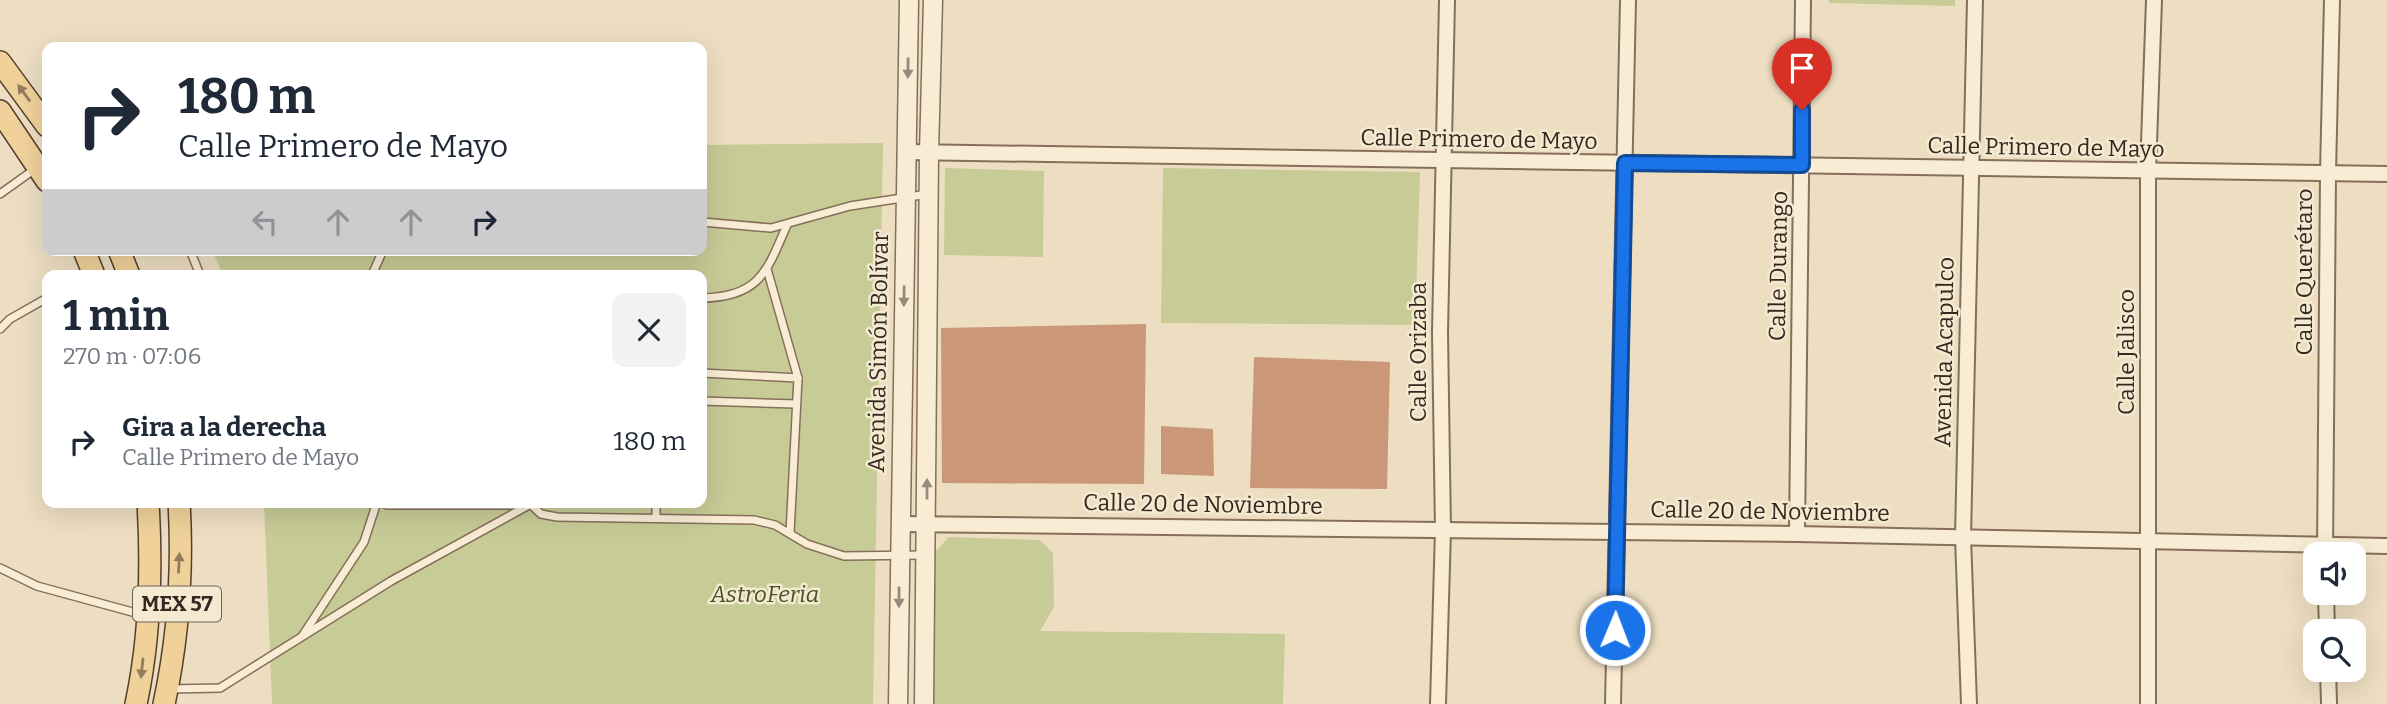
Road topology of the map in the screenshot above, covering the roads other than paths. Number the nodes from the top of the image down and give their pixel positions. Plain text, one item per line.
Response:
1 (909, 0) edge
2 (933, 0) edge
3 (1447, 0) edge
4 (1628, 0) edge
5 (1802, 0) edge
6 (1975, 0) edge
7 (2154, 0) edge
8 (2332, 0) edge
9 (0, 62) edge
10 (0, 111) edge
11 (42, 119) edge
12 (907, 152) junction
13 (929, 153) junction
14 (1443, 162) junction
15 (1625, 163) junction
16 (1802, 165) junction
17 (1970, 168) junction
18 (2148, 172) junction
19 (42, 173) edge
20 (2328, 173) junction
21 (42, 174) edge
22 (2387, 174) edge
23 (0, 194) edge
24 (929, 194) junction
25 (906, 198) junction
26 (707, 223) edge
27 (787, 225) junction
28 (767, 269) junction
29 (707, 297) edge
30 (42, 301) edge
31 (0, 329) edge
32 (707, 373) edge
33 (798, 378) junction
34 (707, 401) edge
35 (796, 404) junction
36 (148, 508) edge
37 (179, 508) edge
38 (377, 508) edge
39 (519, 508) edge
40 (534, 508) edge
41 (656, 508) edge
42 (656, 517) junction
43 (900, 524) junction
44 (927, 524) junction
45 (1443, 530) junction
46 (1616, 532) junction
47 (790, 533) junction
48 (1797, 534) junction
49 (1964, 537) junction
50 (2149, 540) junction
51 (2325, 542) edge
52 (2387, 545) edge
53 (2366, 547) edge
54 (2303, 549) edge
55 (900, 555) junction
56 (927, 555) junction
57 (0, 568) edge
58 (147, 616) junction
59 (301, 637) junction
60 (2328, 682) edge
61 (166, 696) edge
62 (2329, 703) edge
63 (136, 704) edge
64 (898, 704) edge
65 (924, 704) edge
66 (1438, 704) edge
67 (1614, 704) edge
68 (1969, 704) edge
69 (2148, 704) edge

1 -> 12 street, Avenida Simón Bolívar
2 - 13 street
3 - 14 street, Calle Orizaba
4 - 15 street
5 - 16 street, Calle Durango
6 - 17 street, Avenida Acapulco
7 - 18 street, Calle Jalisco
8 - 20 street, Calle Querétaro
11 -> 9 main road
10 - 19 main road
12 - 13 street, Calle Primero de Mayo
12 - 25 street, Avenida Simón Bolívar
13 - 14 street, Calle Primero de Mayo
13 - 24 street
14 - 15 street, Calle Primero de Mayo
14 - 45 street, Calle Orizaba
15 - 16 street, Calle Primero de Mayo
15 - 46 street
16 - 17 street, Calle Primero de Mayo
16 - 48 street, Calle Durango
17 - 18 street, Calle Primero de Mayo
17 - 49 street, Avenida Acapulco
18 - 20 street, Calle Primero de Mayo
18 - 50 street, Calle Jalisco
20 - 22 street, Calle Primero de Mayo
20 - 51 street, Calle Querétaro
21 - 23 lane
24 - 25 lane
44 -> 24 street
25 - 27 lane
25 -> 43 street, Avenida Simón Bolívar
26 - 27 lane
27 - 28 lane
28 - 29 lane
28 - 33 lane
30 - 31 lane
32 - 33 lane
33 - 35 lane
34 - 35 lane
35 - 47 lane
36 - 58 main road, MEX 57
61 -> 37 main road, MEX 57
38 - 59 lane
39 - 59 lane
40 - 42 lane
41 - 42 lane
42 - 47 lane
43 - 44 street, Calle 20 de Noviembre
43 - 55 street, Avenida Simón Bolívar
44 - 45 street, Calle 20 de Noviembre
44 - 56 street
45 - 46 street, Calle 20 de Noviembre
45 - 66 street, Calle Orizaba
46 - 48 street, Calle 20 de Noviembre
46 - 67 street
47 - 55 lane
48 - 49 street, Calle 20 de Noviembre
49 - 50 street, Calle 20 de Noviembre
49 - 68 street, Avenida Acapulco
50 - 54 street, Calle 20 de Noviembre
50 - 69 street, Calle Jalisco
52 - 53 street, Calle 20 de Noviembre
55 - 56 lane
55 -> 64 street, Avenida Simón Bolívar
56 - 65 street
57 - 58 lane
58 -> 63 main road, MEX 57
59 - 61 lane
60 - 62 street

